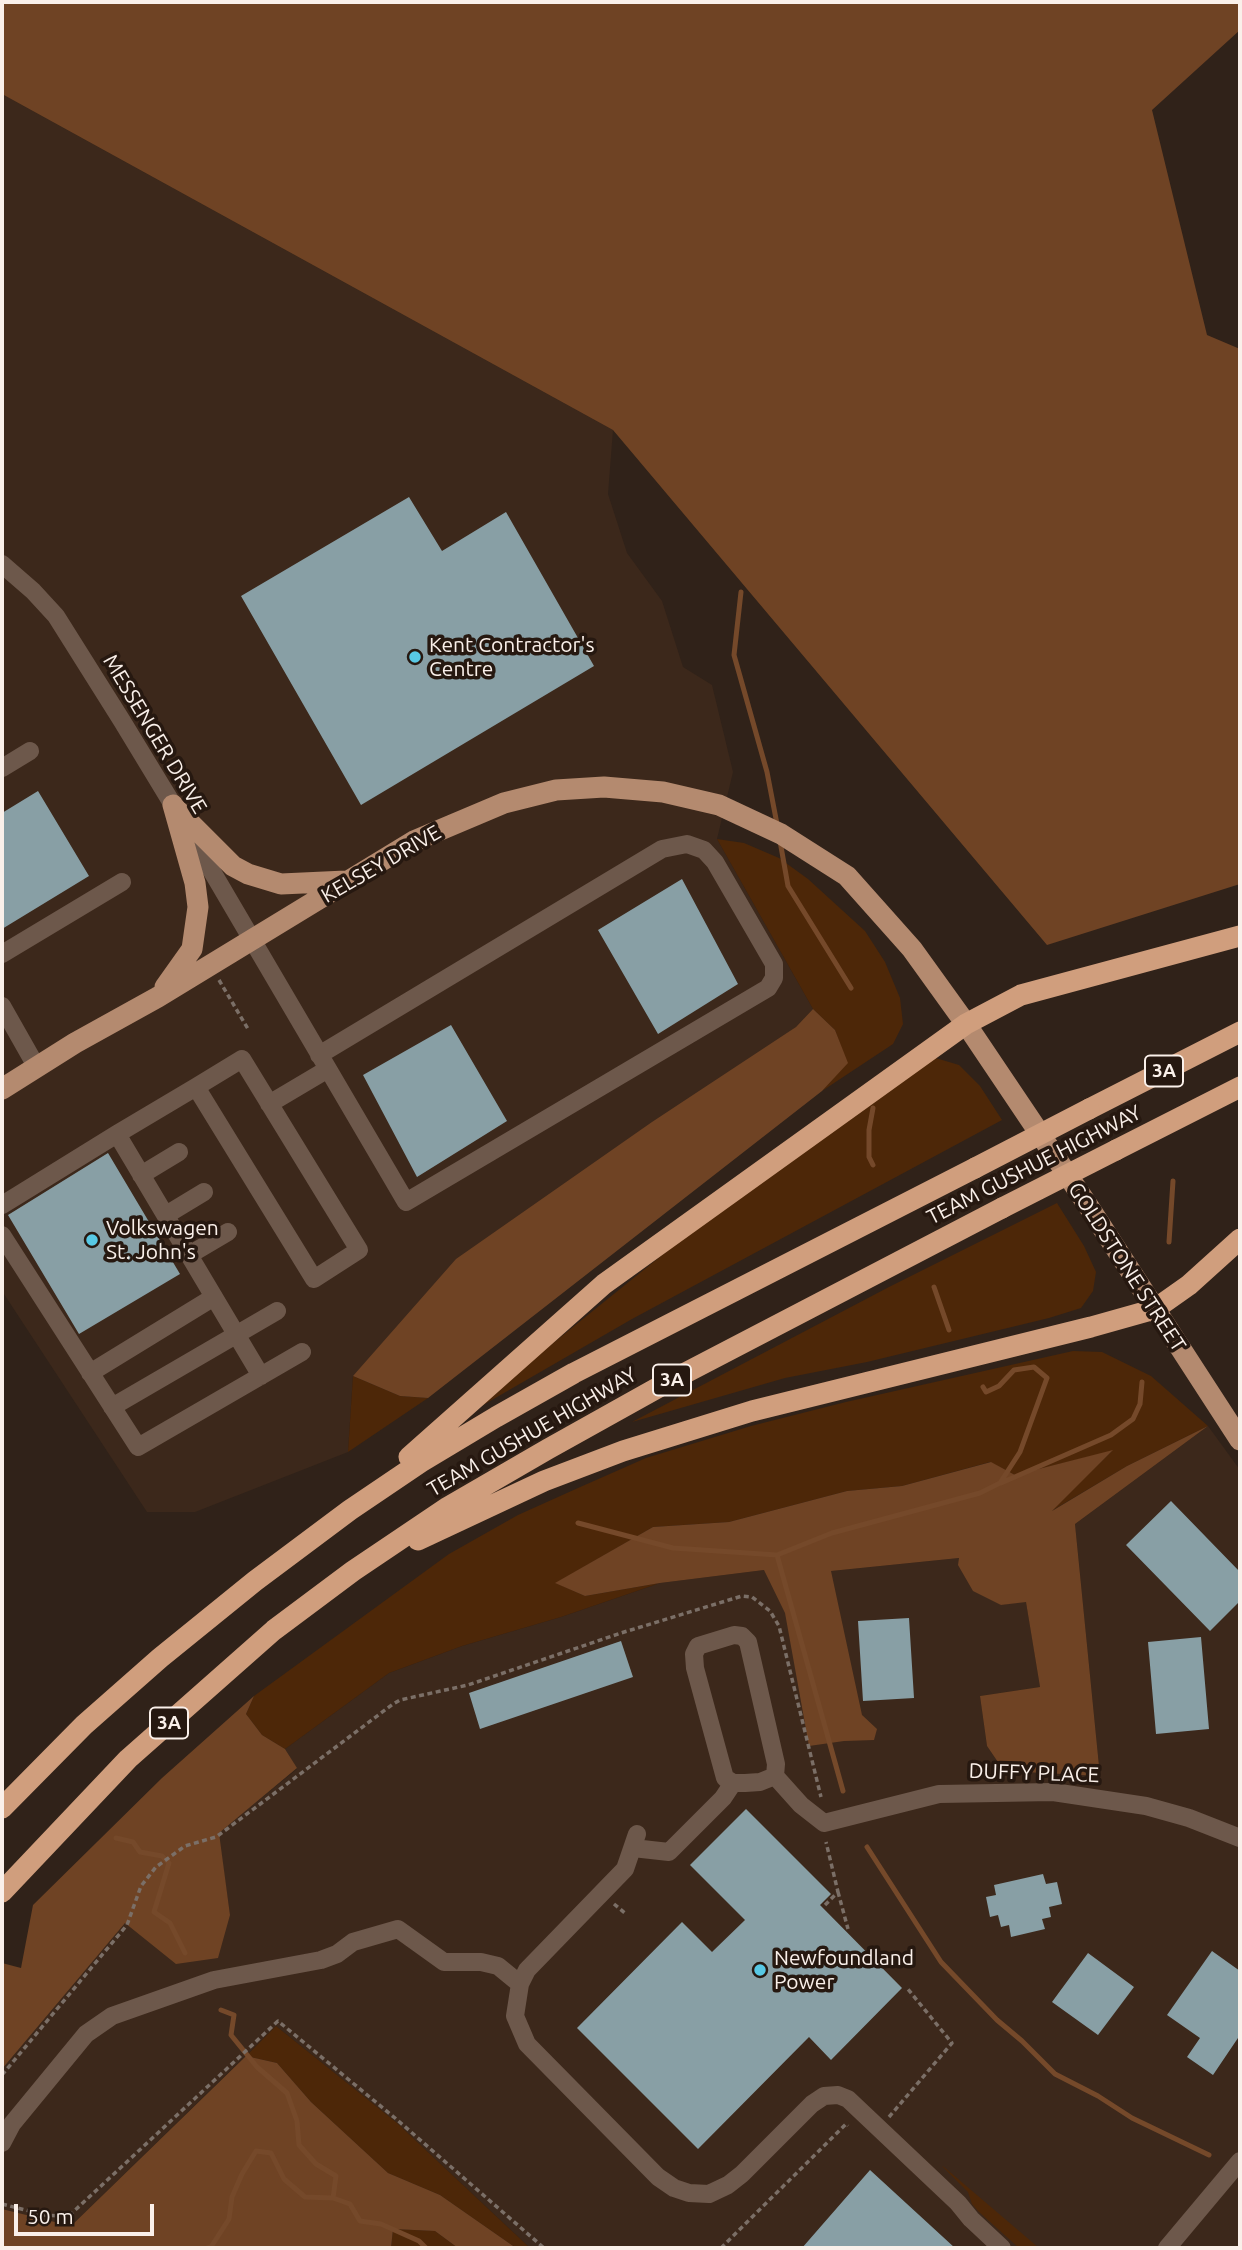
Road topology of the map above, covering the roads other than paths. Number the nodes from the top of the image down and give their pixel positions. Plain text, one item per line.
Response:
1 (2, 564) edge
2 (30, 751) dead end
3 (2, 768) edge
4 (173, 805) junction
5 (349, 881) junction
6 (122, 882) dead end
7 (1240, 936) edge
8 (252, 940) junction
9 (2, 954) edge
10 (158, 997) junction
11 (2, 1006) edge
12 (966, 1024) junction
13 (1240, 1032) edge
14 (323, 1062) junction
15 (36, 1066) junction
16 (196, 1087) junction
17 (1240, 1087) edge
18 (2, 1089) edge
19 (269, 1104) junction
20 (117, 1135) junction
21 (179, 1152) dead end
22 (141, 1175) junction
23 (204, 1192) dead end
24 (2, 1205) edge
25 (166, 1215) junction
26 (228, 1232) dead end
27 (2, 1235) edge
28 (1240, 1239) edge
29 (190, 1255) junction
30 (214, 1297) junction
31 (1155, 1308) junction
32 (277, 1311) dead end
33 (236, 1335) junction
34 (302, 1352) dead end
35 (90, 1373) junction
36 (261, 1376) junction
37 (112, 1407) junction
38 (1240, 1440) edge
39 (350, 1510) junction
40 (353, 1572) junction
41 (775, 1776) junction
42 (733, 1783) junction
43 (2, 1808) edge
44 (1240, 1838) edge
45 (2, 1892) edge
46 (520, 1984) junction
47 (2, 2143) edge
48 (1240, 2161) edge
49 (1002, 2248) edge
50 (1167, 2248) edge

1 - 4 street, MESSENGER DRIVE
2 - 3 street
4 - 5 main road
4 - 8 street, MESSENGER DRIVE
4 - 10 main road
5 - 8 main road, KELSEY DRIVE
5 - 12 main road, KELSEY DRIVE
6 - 9 street
7 - 12 highway
8 - 10 main road, KELSEY DRIVE
8 - 14 street, MESSENGER DRIVE
10 - 15 main road, KELSEY DRIVE
11 - 15 street
12 - 31 main road, GOLDSTONE STREET
12 - 39 highway
13 - 39 highway, TEAM GUSHUE HIGHWAY / 3A, bridge
14 - 14 street
14 - 19 street
15 - 18 main road, KELSEY DRIVE
16 - 19 street
16 - 19 street
16 - 20 street
17 - 40 highway, TEAM GUSHUE HIGHWAY / 3A, bridge
20 - 22 street
20 - 24 street
21 - 22 street
22 - 25 street
23 - 25 street
25 - 29 street
26 - 29 street
27 - 35 street
28 - 31 highway
29 - 30 street
30 - 33 street
30 - 35 street
31 - 38 main road, GOLDSTONE STREET
31 - 40 highway
32 - 33 street
33 - 36 street
33 - 37 street
34 - 36 street
35 - 37 street
36 - 37 street
39 - 43 highway, TEAM GUSHUE HIGHWAY / 3A
40 - 45 highway, TEAM GUSHUE HIGHWAY / 3A
41 - 42 street
41 - 42 street
41 - 44 street, DUFFY PLACE
42 - 46 street
46 - 47 street
46 - 49 street
48 - 50 street

